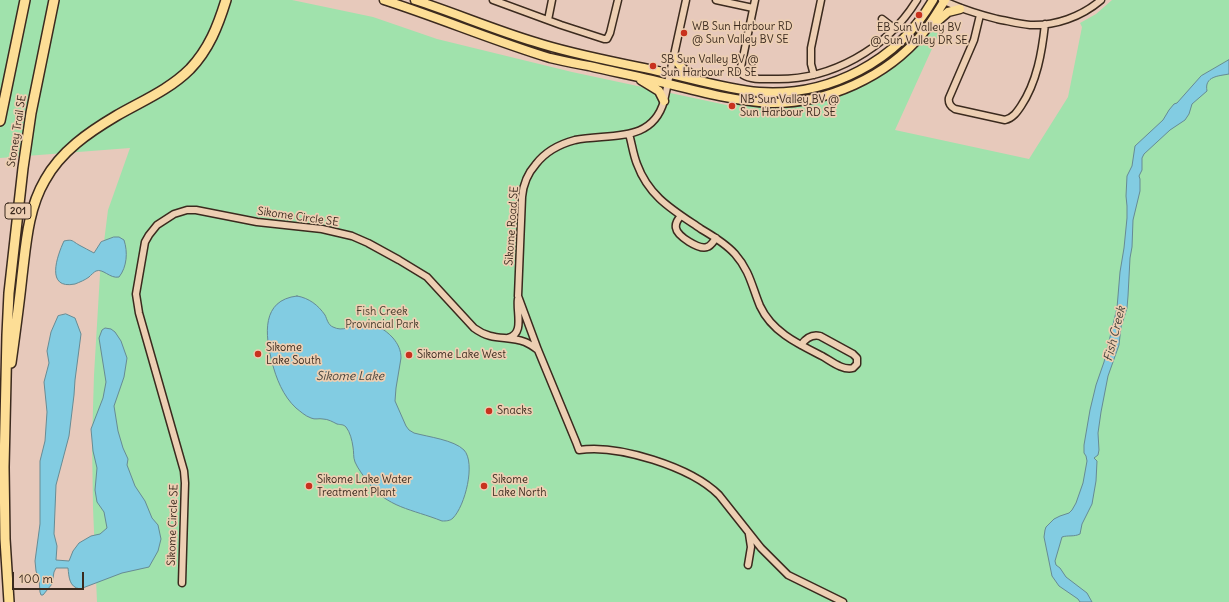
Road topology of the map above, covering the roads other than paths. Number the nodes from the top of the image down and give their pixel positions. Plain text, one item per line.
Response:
1 (26, 0) edge
2 (54, 0) edge
3 (225, 0) edge
4 (384, 0) edge
5 (415, 0) edge
6 (493, 0) edge
7 (552, 0) edge
8 (618, 0) edge
9 (686, 0) edge
10 (716, 0) edge
11 (755, 0) edge
12 (821, 0) edge
13 (917, 0) edge
14 (933, 0) edge
15 (943, 0) edge
16 (1100, 0) edge
17 (753, 8) junction
18 (960, 9) junction
19 (980, 15) junction
20 (882, 19) dead end
21 (548, 20) junction
22 (1046, 24) junction
23 (895, 28) junction
24 (923, 33) junction
25 (674, 58) junction
26 (670, 74) junction
27 (814, 75) junction
28 (633, 76) junction
29 (706, 82) junction
30 (668, 84) junction
31 (664, 101) junction
32 (0, 121) edge
33 (629, 134) junction
34 (681, 216) junction
35 (716, 238) junction
36 (518, 296) junction
37 (505, 339) junction
38 (801, 345) junction
39 (538, 350) junction
40 (5, 424) junction
41 (748, 531) junction
42 (748, 565) dead end
43 (182, 583) dead end
44 (9, 602) edge
45 (843, 602) edge

1 - 32 highway, Stoney Trail SE
2 - 40 highway, Stoney Trail SE / 201
3 - 40 highway
4 - 28 main road
5 - 26 main road
6 - 21 street
7 - 21 street
8 - 21 street
9 - 25 street, Sikome Road SE
10 - 17 street
11 - 17 street
12 - 27 street
13 - 23 street
14 - 29 main road
15 - 18 street
15 - 24 main road
16 - 22 street
17 - 27 street
18 - 19 street
18 - 24 main road
19 - 22 street
19 - 22 street
20 - 23 street
23 - 27 street
24 - 30 main road
25 - 26 street, Sikome Road SE
25 - 29 main road
26 - 29 main road
26 - 30 street, Sikome Road SE
28 - 30 main road
28 - 31 main road
30 - 31 street, Sikome Road SE
31 - 33 street, Sikome Road SE
33 - 34 street
33 - 36 street, Sikome Road SE
34 - 35 street
34 - 35 street
35 - 38 street
36 - 37 street, Sikome Road SE
36 - 39 street, Sikome Road SE
37 - 39 street, Sikome Circle SE
37 - 43 street, Sikome Circle SE
38 - 38 street
39 - 41 street
40 - 44 highway, Stoney Trail SE / 201
41 - 42 street
41 - 45 street

